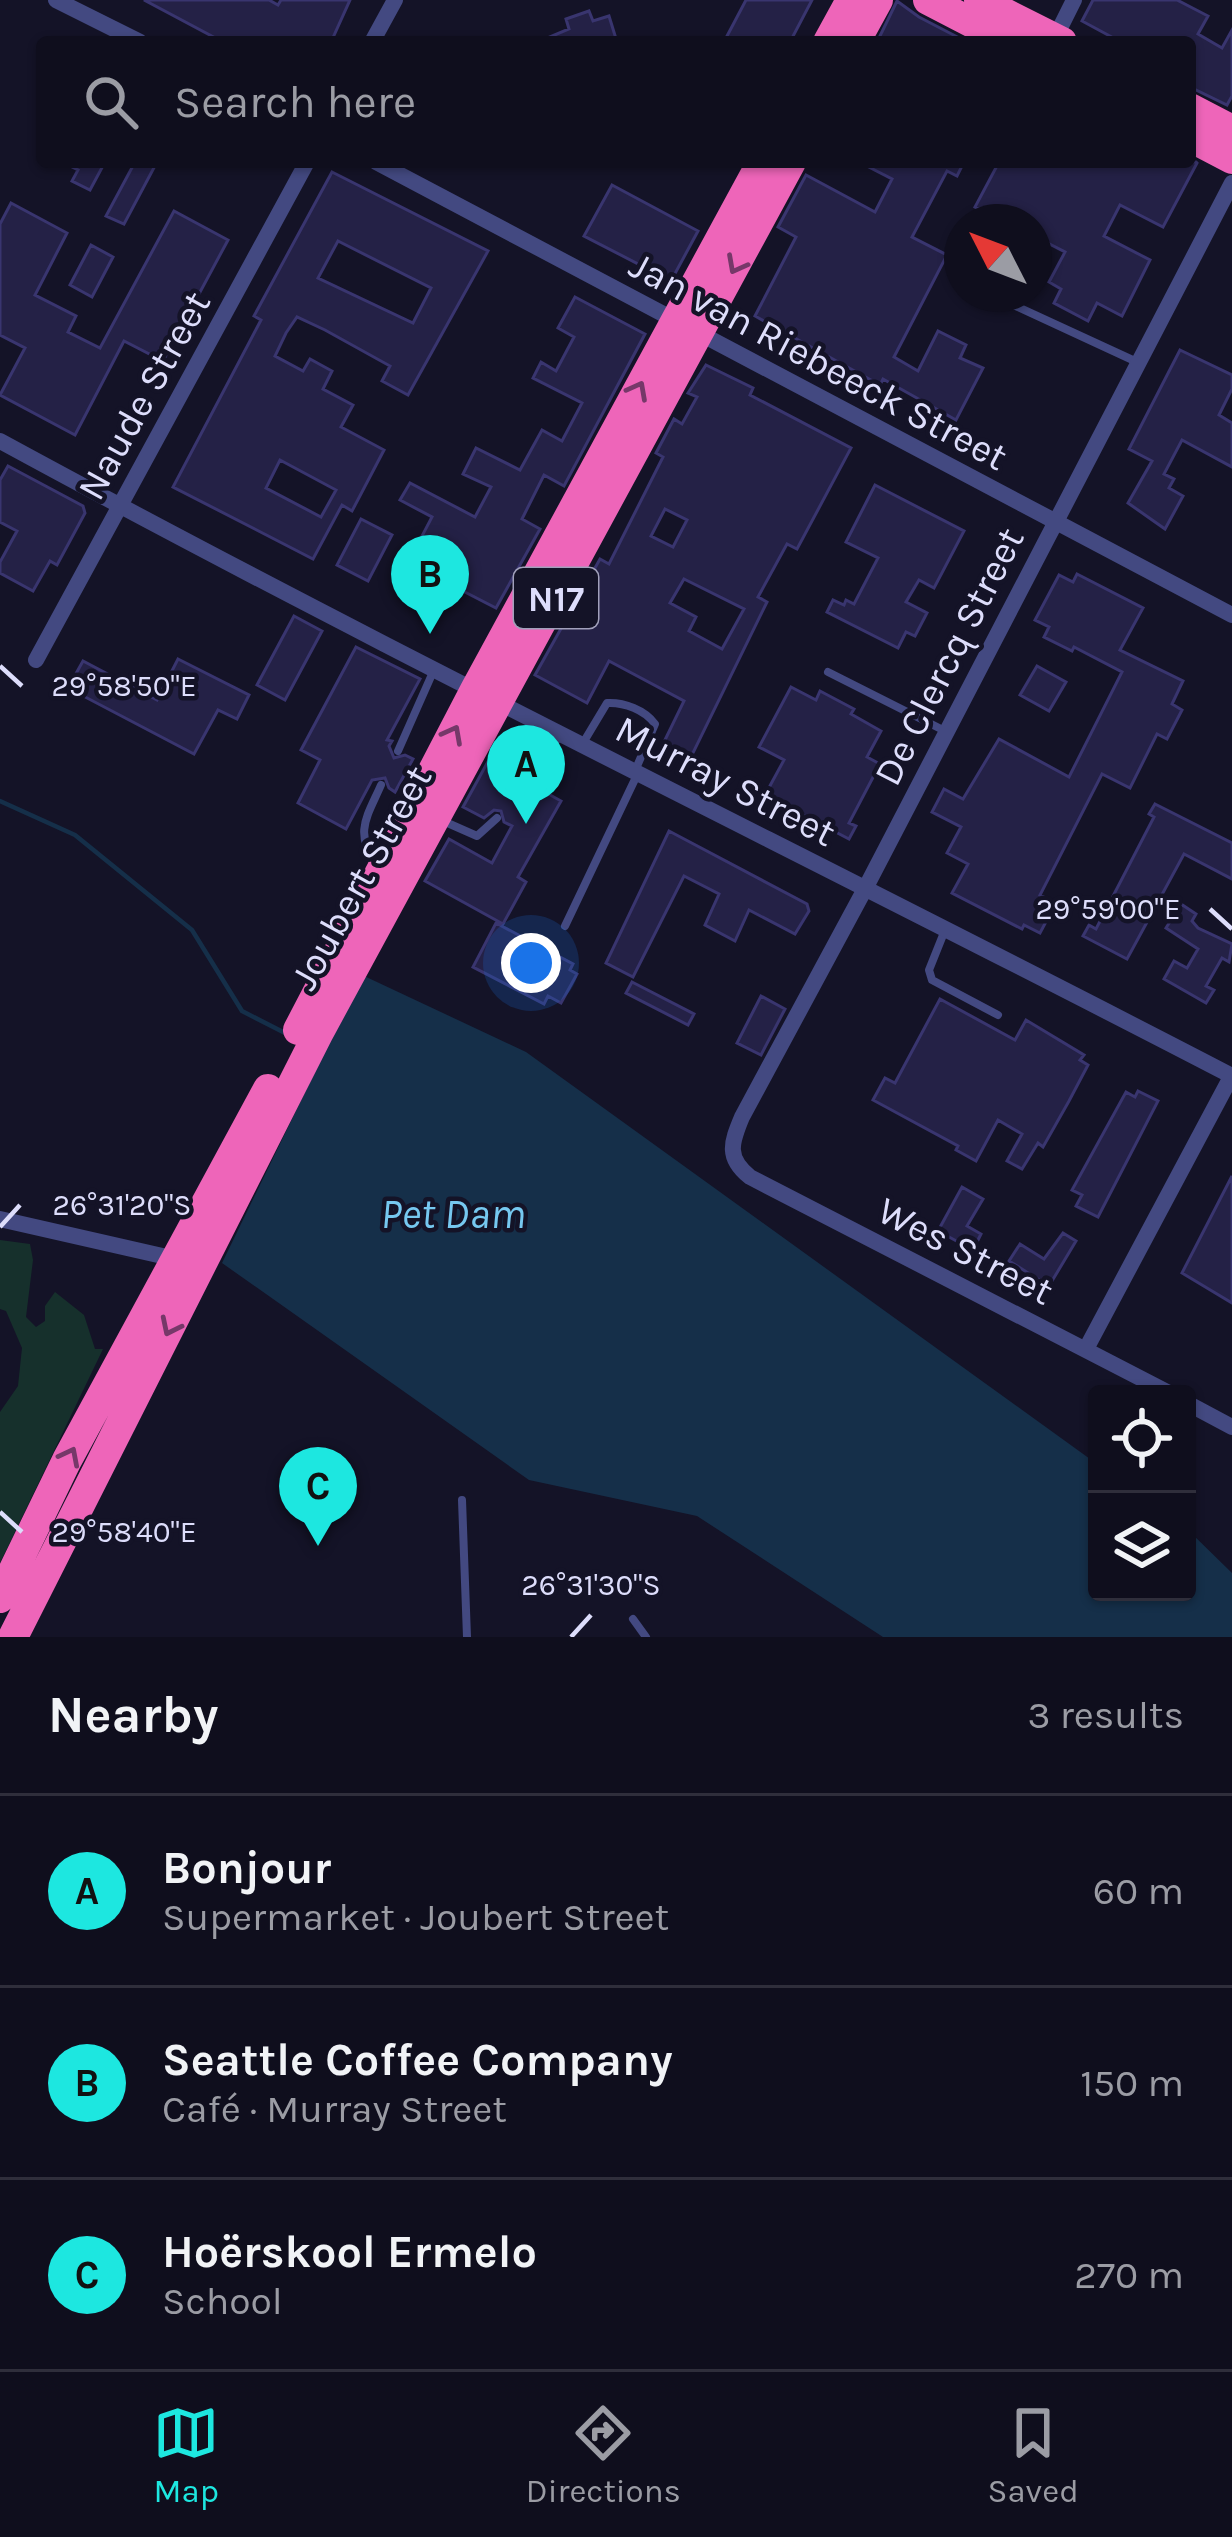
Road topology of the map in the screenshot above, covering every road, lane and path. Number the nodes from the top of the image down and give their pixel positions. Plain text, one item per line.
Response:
1 (56, 0) edge
2 (395, 0) edge
3 (851, 0) edge
4 (878, 0) edge
5 (928, 0) edge
6 (979, 0) edge
7 (1074, 0) edge
8 (128, 36) edge
9 (376, 36) edge
10 (831, 36) edge
11 (858, 36) edge
12 (997, 36) edge
13 (1050, 36) edge
14 (1060, 36) edge
15 (1196, 111) edge
16 (1232, 130) edge
17 (1196, 140) edge
18 (1232, 159) edge
19 (305, 168) edge
20 (387, 168) edge
21 (759, 168) edge
22 (787, 168) edge
23 (1232, 183) edge
24 (1027, 312) edge
25 (687, 328) junction
26 (1138, 362) junction
27 (0, 441) edge
28 (120, 506) junction
29 (1055, 522) junction
30 (1232, 615) edge
31 (35, 660) dead end
32 (434, 671) junction
33 (827, 672) dead end
34 (487, 697) junction
35 (946, 732) junction
36 (563, 735) junction
37 (582, 744) junction
38 (398, 751) dead end
39 (637, 772) junction
40 (381, 785) dead end
41 (513, 787) dead end
42 (437, 818) junction
43 (496, 818) dead end
44 (379, 874) junction
45 (866, 887) junction
46 (565, 926) dead end
47 (946, 928) junction
48 (998, 1015) dead end
49 (310, 1028) junction
50 (1232, 1076) edge
51 (734, 1161) joint
52 (0, 1219) edge
53 (188, 1263) junction
54 (1086, 1349) junction
55 (1154, 1385) edge
56 (1196, 1408) edge
57 (1232, 1427) edge
58 (461, 1500) dead end
59 (0, 1598) edge
60 (633, 1619) dead end
61 (14, 1637) edge
62 (467, 1637) edge
63 (646, 1637) edge

1 - 8 street
2 - 9 street
3 - 10 highway
4 - 11 highway
5 - 12 highway
6 - 13 highway
7 - 14 street
15 - 16 highway
17 - 18 highway
19 - 28 street, Naude Street
20 - 25 street, Jan van Riebeeck Street
21 - 25 highway, Joubert Street / N17
22 -> 25 highway, Joubert Street / N17
23 - 26 street, De Clercq Street
24 - 26 lane
25 - 29 street, Jan van Riebeeck Street
25 - 34 highway, Joubert Street / N17
26 - 29 street, De Clercq Street
27 - 28 street, Murray Street
28 - 31 street, Naude Street
28 - 32 street, Murray Street
29 - 30 street, Jan van Riebeeck Street
29 - 35 street, De Clercq Street
32 - 34 street, Murray Street
32 - 38 lane
33 - 35 lane
34 - 36 street, Murray Street
34 - 42 highway, Joubert Street / N17
44 -> 34 highway, Joubert Street / N17
35 - 45 street, De Clercq Street
36 - 37 street, Murray Street
36 - 41 lane
37 - 39 street, Murray Street
37 - 39 lane
39 - 45 street, Murray Street
39 - 46 lane
40 - 44 lane
42 - 43 lane
42 - 49 highway, Joubert Street / N17
44 - 49 highway, Joubert Street / N17
45 - 47 street, Murray Street
45 - 51 street, De Clercq Street
47 - 48 lane
47 - 50 street, Murray Street
49 - 53 highway, Joubert Street / N17
50 - 54 street
51 - 54 street, Wes Street
52 - 53 street
59 -> 53 highway, Joubert Street / N17
53 -> 61 highway, Joubert Street / N17
54 - 55 street, Wes Street
56 - 57 street
58 - 62 lane
60 - 63 lane

